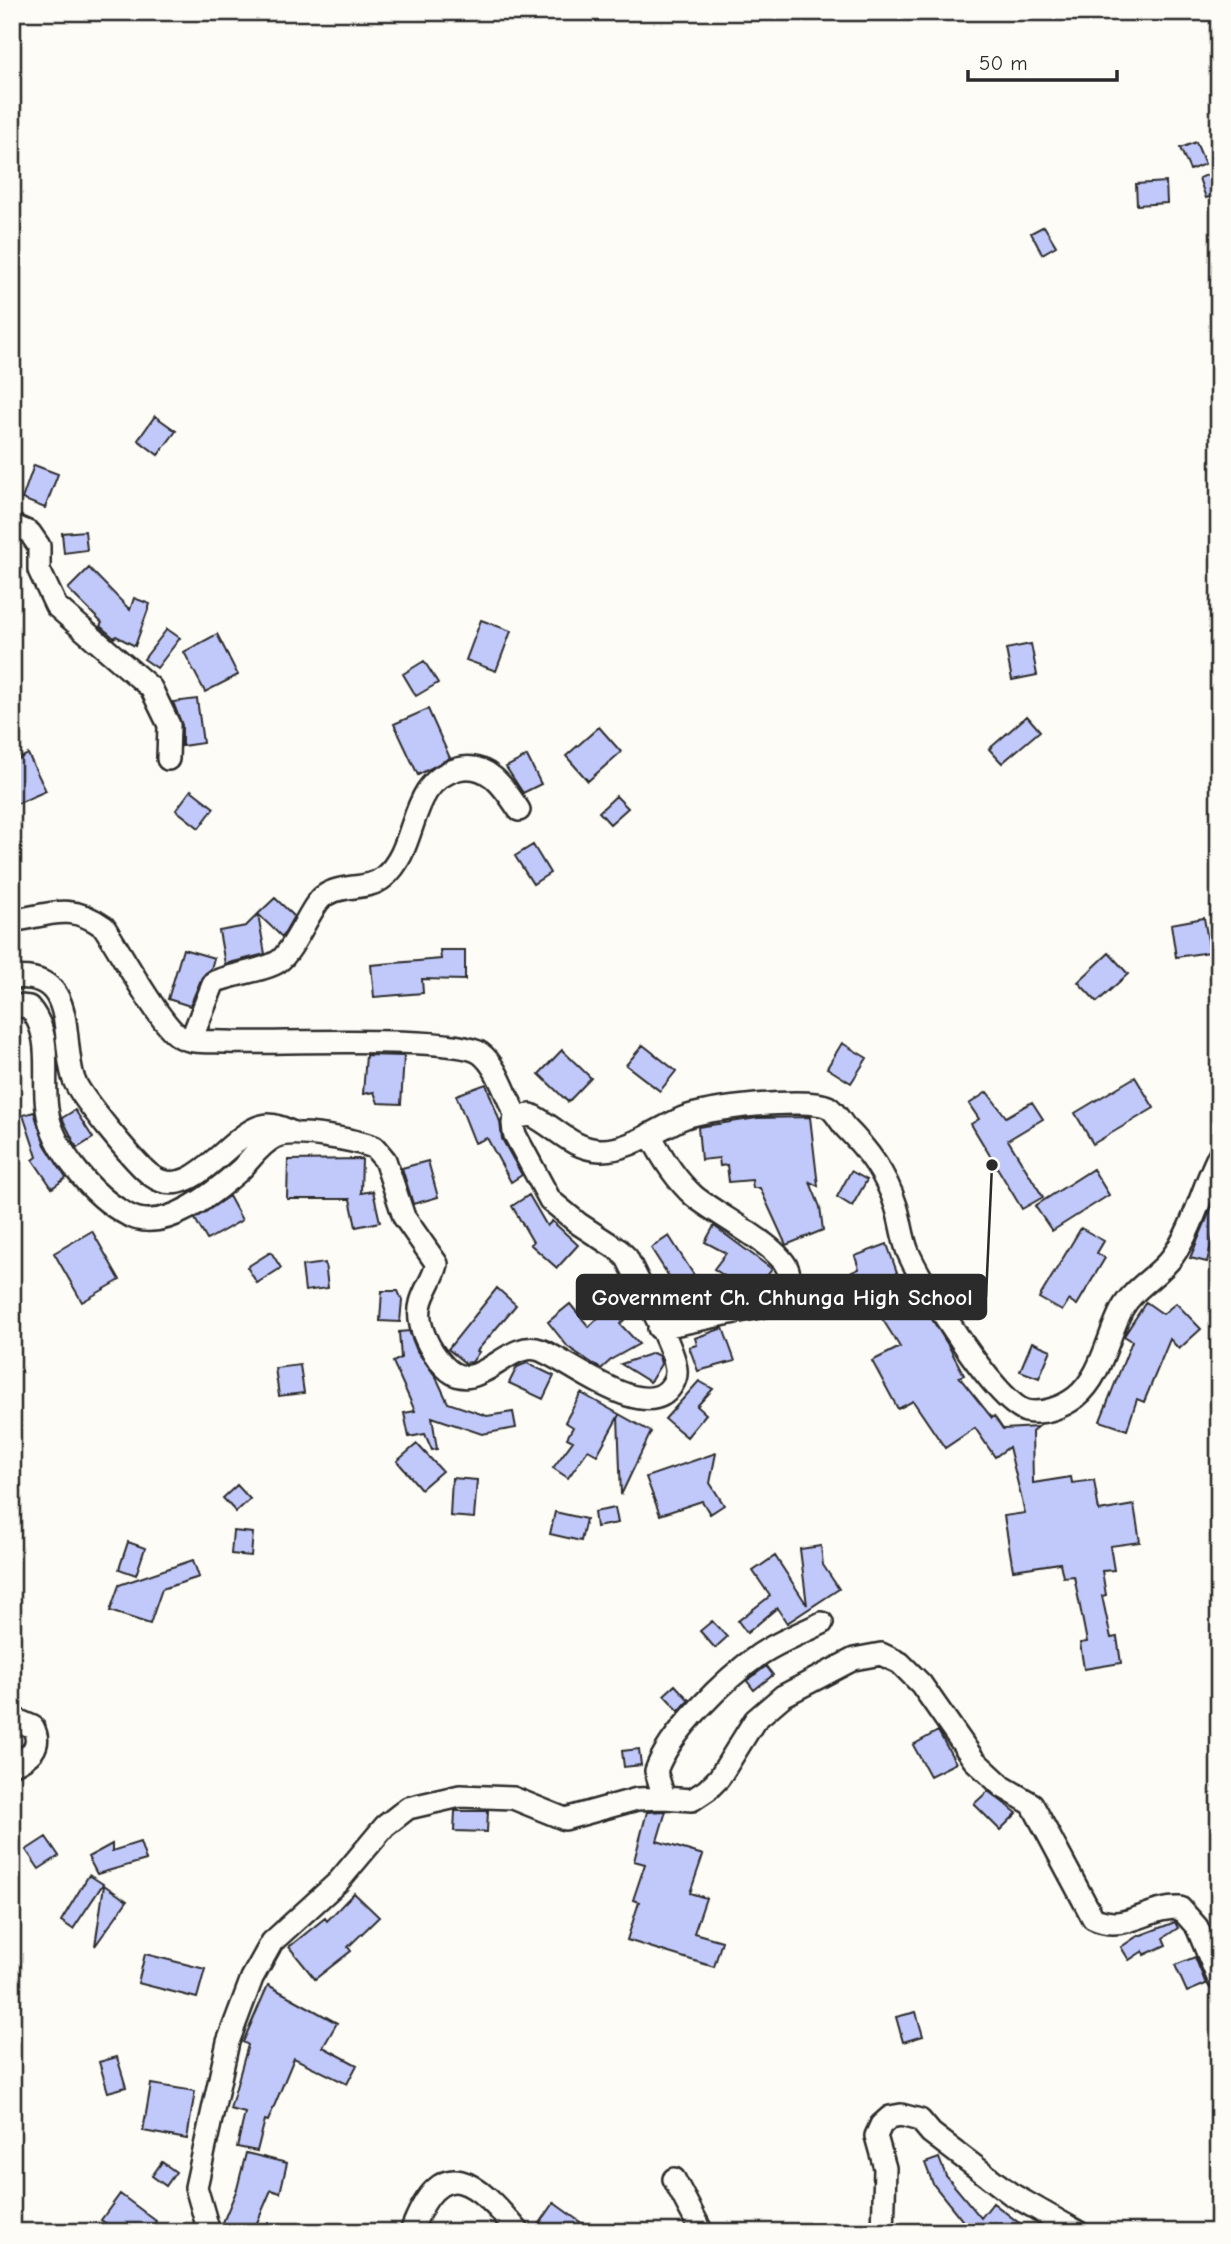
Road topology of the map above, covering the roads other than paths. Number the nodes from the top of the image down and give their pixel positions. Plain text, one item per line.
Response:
1 (12, 525) edge
2 (168, 759) dead end
3 (519, 810) dead end
4 (12, 921) edge
5 (12, 978) edge
6 (12, 1005) edge
7 (191, 1040) junction
8 (517, 1117) junction
9 (650, 1134) junction
10 (298, 1135) junction
11 (1219, 1156) edge
12 (659, 1328) junction
13 (822, 1623) dead end
14 (12, 1718) edge
15 (12, 1765) edge
16 (664, 1798) junction
17 (1219, 1980) edge
18 (674, 2179) dead end
19 (209, 2232) edge
20 (411, 2232) edge
21 (519, 2232) edge
22 (702, 2232) edge
23 (883, 2232) edge
24 (1078, 2232) edge

1 - 2 street
3 - 7 street
4 - 7 street
5 - 10 street
6 - 10 street
7 - 8 street
8 - 9 street
8 - 12 street
9 - 11 street
9 - 12 street
10 - 12 street
13 - 16 street
14 - 15 street
16 - 17 street
16 - 19 street
18 - 22 street
20 - 21 street
23 - 24 street

